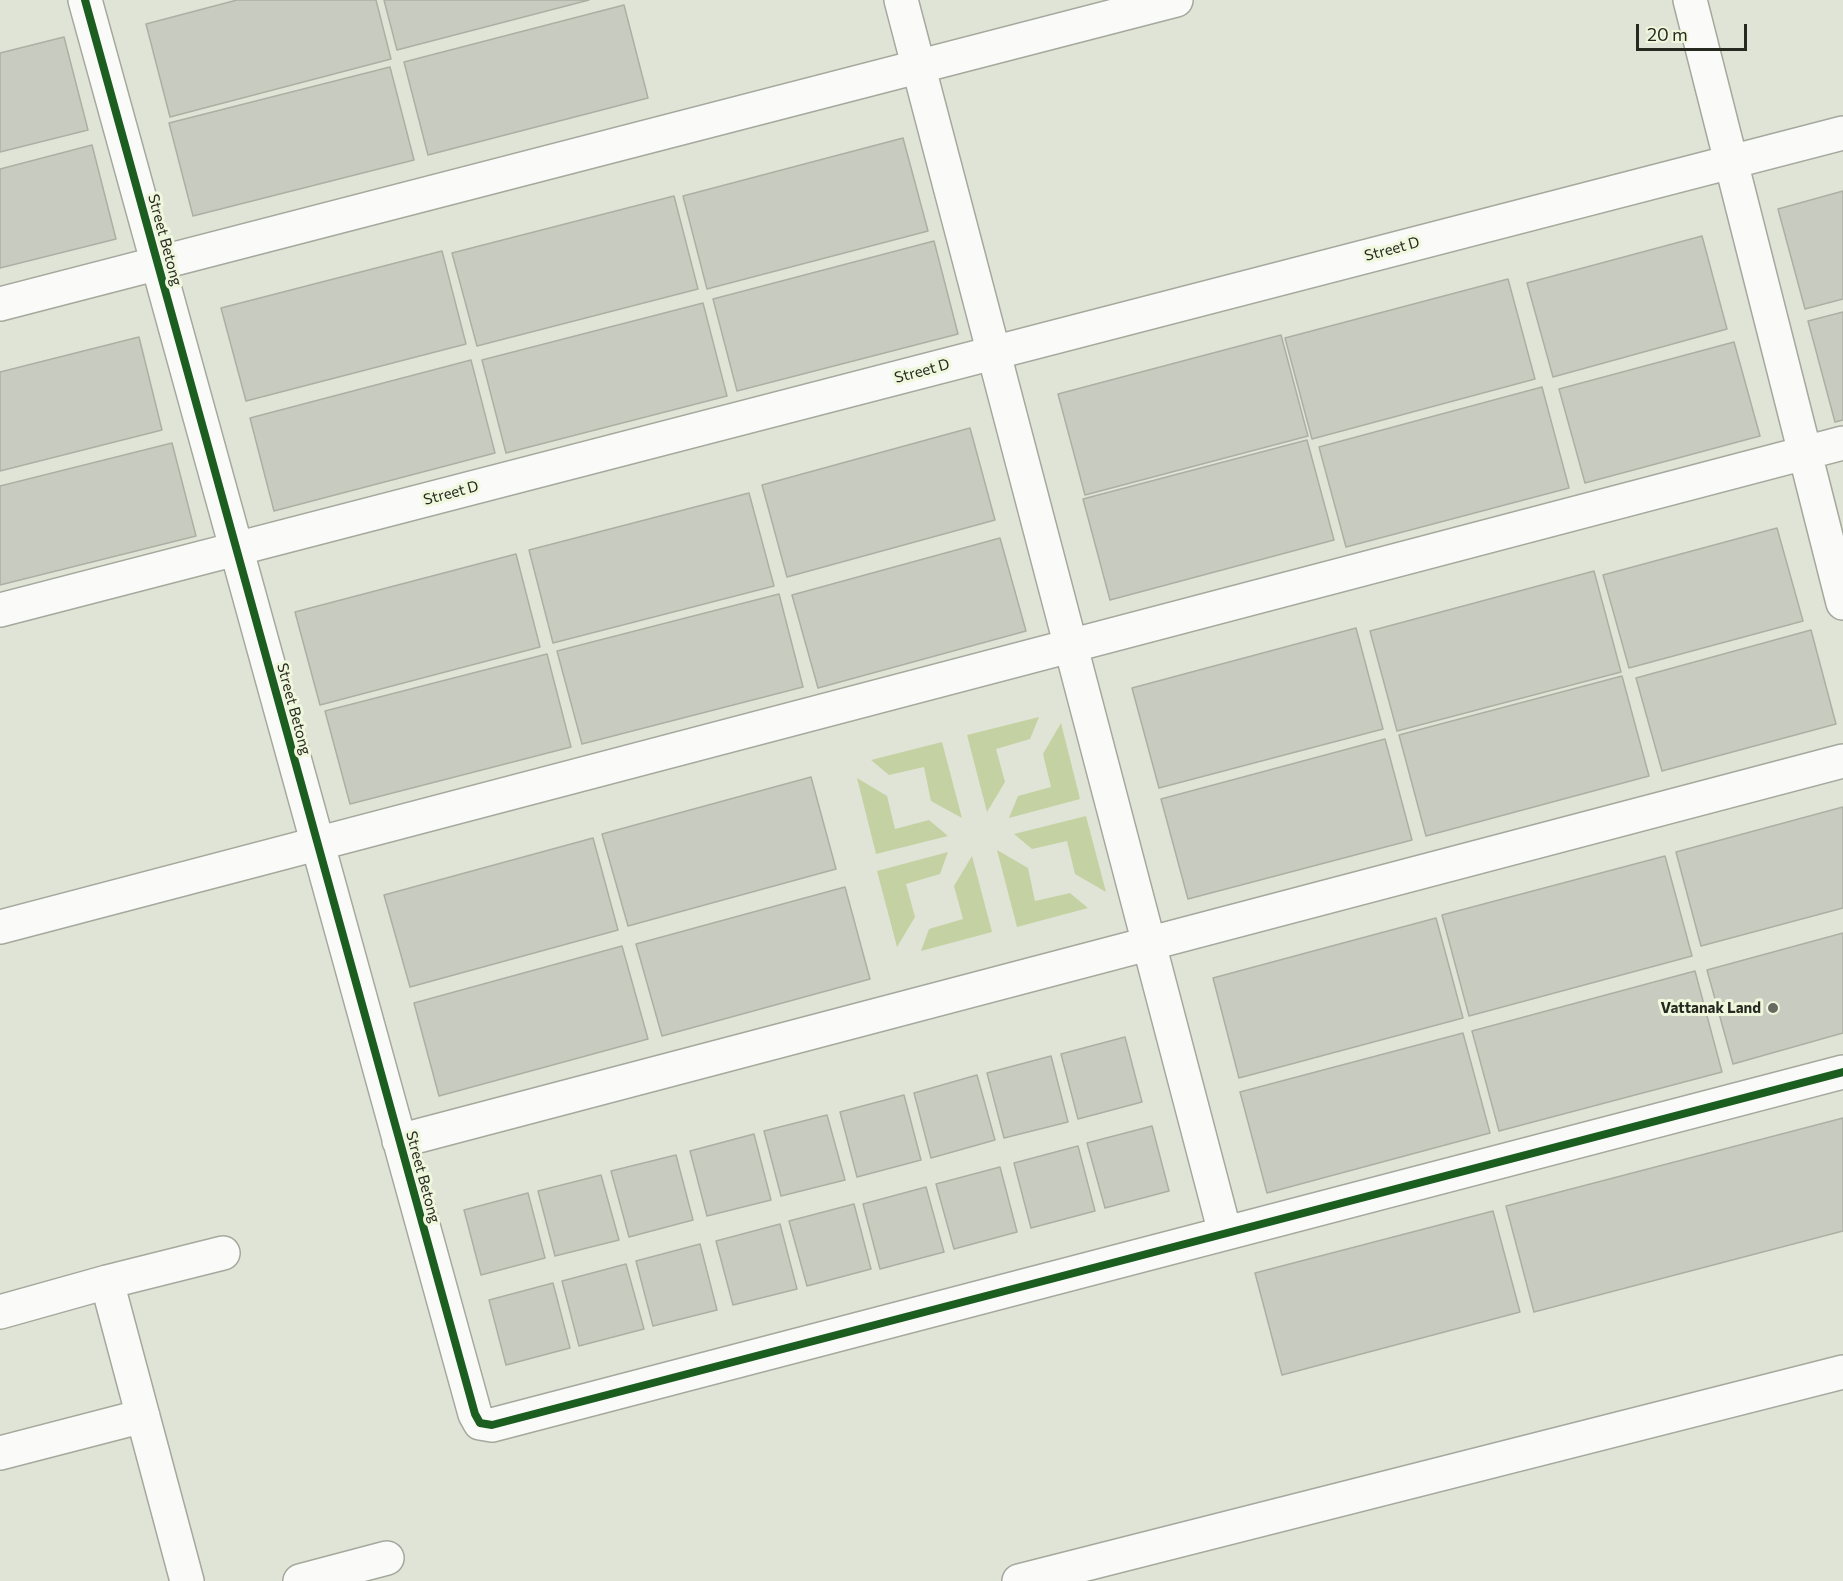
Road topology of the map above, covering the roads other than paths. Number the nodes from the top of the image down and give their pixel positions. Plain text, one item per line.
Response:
1 (85, 0) edge
2 (902, 0) edge
3 (1176, 0) edge
4 (1690, 0) edge
5 (919, 67) junction
6 (1843, 133) edge
7 (1731, 162) junction
8 (157, 264) junction
9 (0, 304) edge
10 (994, 353) junction
11 (1843, 443) edge
12 (1805, 453) junction
13 (237, 549) junction
14 (1843, 603) edge
15 (0, 610) edge
16 (1071, 645) junction
17 (1843, 761) edge
18 (317, 844) junction
19 (0, 927) edge
20 (1149, 943) junction
21 (1843, 1072) edge
22 (399, 1141) junction
23 (1225, 1233) junction
24 (223, 1253) dead end
25 (107, 1282) junction
26 (0, 1312) edge
27 (1843, 1372) edge
28 (143, 1416) junction
29 (0, 1453) edge
30 (387, 1558) dead end
31 (187, 1581) edge
32 (300, 1581) edge
33 (1019, 1581) edge

1 - 8 street, Street Betong
2 - 5 street
3 - 5 street
4 - 7 street
5 - 8 street
5 - 10 street
6 - 7 street, Street D
7 - 10 street, Street D
7 - 12 street
8 - 9 street
8 - 13 street, Street Betong
10 - 13 street, Street D
10 - 16 street
11 - 12 street
12 - 14 street
12 - 16 street
13 - 15 street, Street D
13 - 18 street, Street Betong
16 - 18 street
16 - 20 street
17 - 20 street
18 - 19 street
18 - 22 street, Street Betong
20 - 22 street
20 - 23 street
21 - 23 street
22 - 23 street, Street Betong
24 - 25 street
25 - 26 street
25 - 28 street
27 - 33 street
28 - 29 street
28 - 31 street
30 - 32 street

